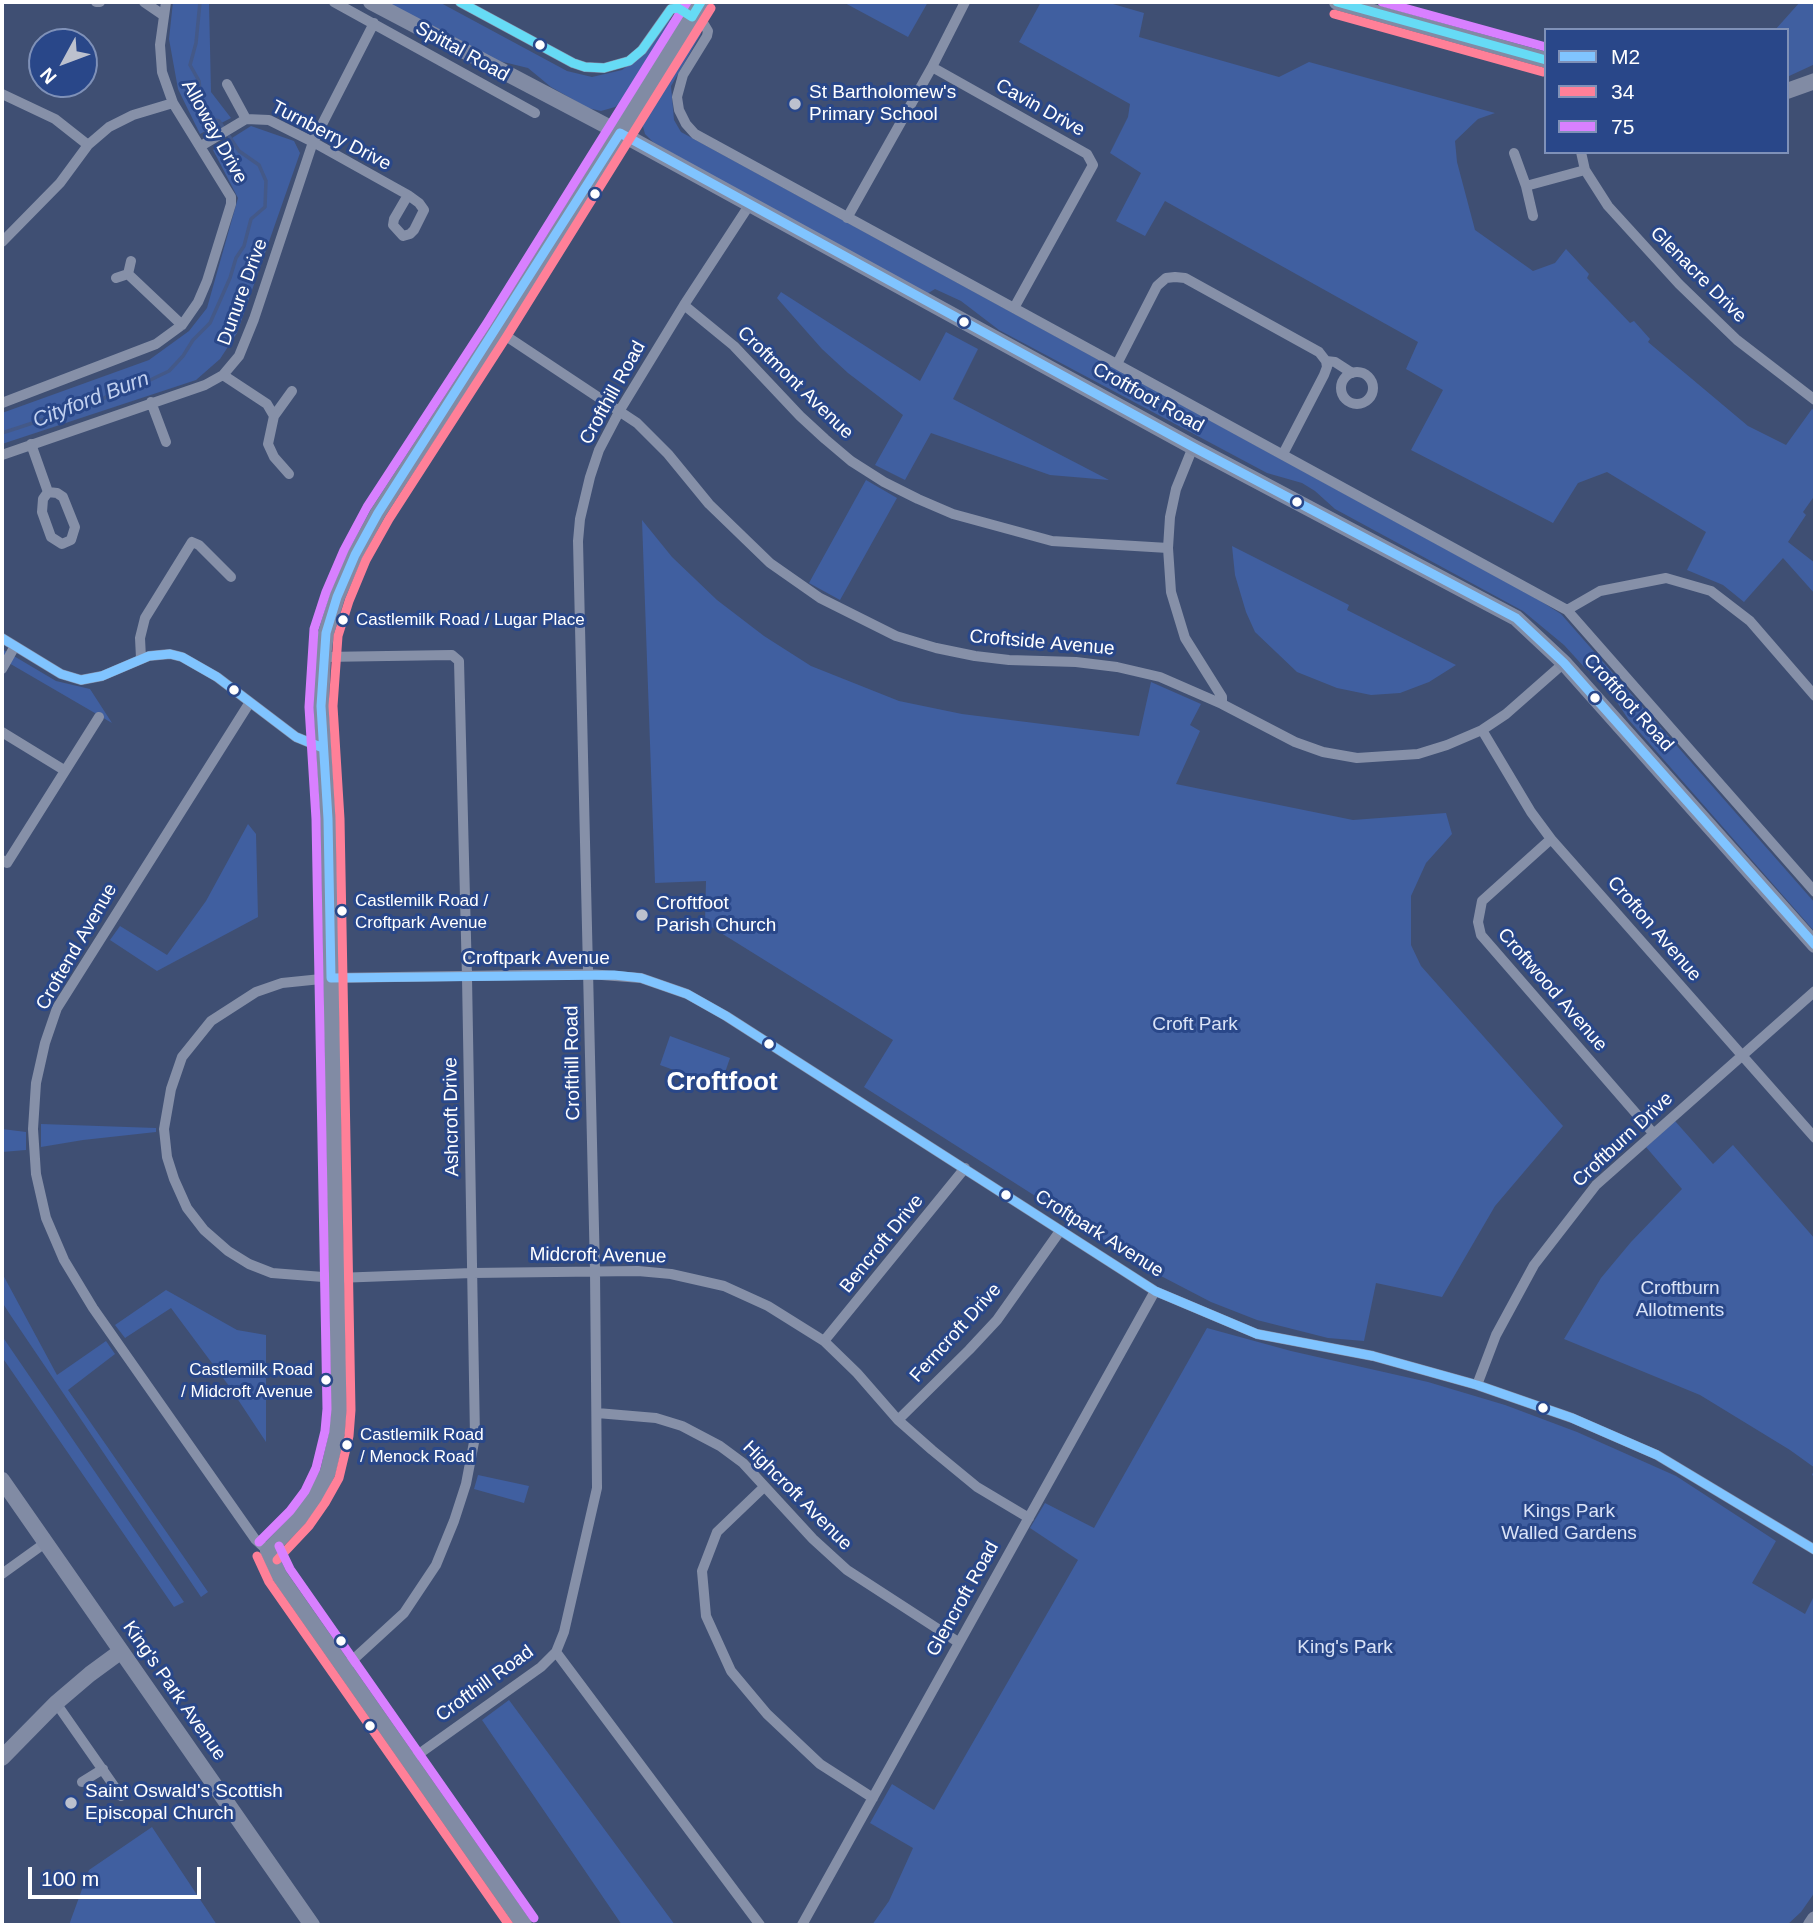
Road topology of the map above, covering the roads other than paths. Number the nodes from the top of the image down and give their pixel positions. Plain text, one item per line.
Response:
1 (144, 2) edge
2 (166, 2) edge
3 (334, 2) edge
4 (371, 2) edge
5 (460, 2) edge
6 (701, 2) edge
7 (965, 2) edge
8 (1337, 2) edge
9 (163, 15) junction
10 (692, 17) junction
11 (374, 23) junction
12 (1544, 59) edge
13 (932, 67) junction
14 (1815, 81) edge
15 (227, 84) dead end
16 (1789, 90) edge
17 (2, 94) edge
18 (173, 103) junction
19 (535, 113) dead end
20 (246, 120) junction
21 (620, 133) junction
22 (313, 142) junction
23 (88, 145) junction
24 (201, 146) junction
25 (1514, 153) dead end
26 (1581, 154) edge
27 (1585, 170) junction
28 (1526, 186) junction
29 (408, 195) dead end
30 (751, 204) junction
31 (1532, 216) dead end
32 (847, 218) junction
33 (2, 242) edge
34 (131, 261) dead end
35 (128, 274) junction
36 (116, 278) dead end
37 (684, 305) junction
38 (1014, 308) junction
39 (181, 325) junction
40 (497, 330) junction
41 (1326, 361) junction
42 (1117, 364) junction
43 (1352, 373) dead end
44 (223, 375) junction
45 (292, 391) dead end
46 (1815, 400) edge
47 (151, 402) junction
48 (2, 403) edge
49 (620, 410) junction
50 (274, 416) junction
51 (166, 442) dead end
52 (32, 444) junction
53 (1193, 447) junction
54 (1283, 454) junction
55 (2, 455) edge
56 (289, 474) dead end
57 (48, 492) junction
58 (1168, 548) junction
59 (230, 577) dead end
60 (1567, 610) junction
61 (2, 638) edge
62 (16, 646) junction
63 (323, 657) junction
64 (141, 658) junction
65 (1564, 663) junction
66 (2, 668) edge
67 (1815, 696) edge
68 (250, 702) junction
69 (1223, 704) junction
70 (99, 718) dead end
71 (1482, 730) junction
72 (2, 732) edge
73 (323, 748) junction
74 (64, 770) junction
75 (1551, 839) junction
76 (4, 865) edge
77 (1815, 892) edge
78 (1815, 945) edge
79 (589, 975) junction
80 (467, 977) junction
81 (331, 978) junction
82 (1815, 991) edge
83 (1742, 1055) junction
84 (1653, 1133) junction
85 (1815, 1138) edge
86 (965, 1168) junction
87 (1060, 1231) junction
88 (595, 1271) junction
89 (472, 1273) junction
90 (336, 1278) junction
91 (1155, 1291) junction
92 (824, 1341) junction
93 (1477, 1385) junction
94 (597, 1413) junction
95 (898, 1420) junction
96 (2, 1480) edge
97 (764, 1488) junction
98 (1029, 1518) junction
99 (46, 1543) junction
100 (1815, 1550) edge
101 (268, 1551) junction
102 (2, 1574) edge
103 (958, 1642) junction
104 (120, 1652) junction
105 (556, 1652) junction
106 (344, 1668) junction
107 (57, 1703) junction
108 (2, 1758) edge
109 (409, 1761) junction
110 (103, 1769) junction
111 (82, 1782) dead end
112 (121, 1796) dead end
113 (873, 1798) junction
114 (1815, 1919) edge
115 (312, 1925) edge
116 (524, 1925) edge
117 (760, 1925) edge
118 (802, 1925) edge
119 (1811, 1925) edge

1 - 9 street
2 - 9 street, Alloway Drive
3 - 11 street, Spittal Road
4 - 21 street, Croftfoot Road
5 - 10 street
6 - 10 street
7 - 13 street
8 - 12 street
9 - 18 street, Alloway Drive
10 - 21 street
10 - 32 street, Croftfoot Road
11 - 19 street, Spittal Road
11 - 22 street, Dunure Drive
13 - 32 street
13 - 38 street, Cavin Drive
14 - 16 street
15 - 20 street
17 - 23 street
18 - 23 street
18 - 24 street, Alloway Drive
20 - 22 street, Turnberry Drive
20 - 24 street, Turnberry Drive
21 - 30 street, Croftfoot Road
21 - 40 street
22 - 29 street, Turnberry Drive
22 - 44 street, Dunure Drive
23 - 33 street
24 - 39 street, Alloway Drive
25 - 28 street
26 - 27 street, Glenacre Drive
27 - 28 street
27 - 46 street, Glenacre Drive
28 - 31 street
30 - 37 street, Crofthill Road
30 - 53 street, Croftfoot Road
32 - 38 street, Croftfoot Road
34 - 35 street
35 - 36 street
35 - 39 street
37 - 49 street, Crofthill Road
37 - 58 street, Croftmont Avenue
38 - 42 street, Croftfoot Road
39 - 48 street, Alloway Drive
40 - 49 street, Croftside Avenue
40 - 63 street
41 - 42 street
41 - 43 street
41 - 54 street
42 - 54 street, Croftfoot Road
44 - 47 street, Dunure Drive
44 - 50 street
45 - 50 street
47 - 51 street
47 - 52 street, Dunure Drive
49 - 69 street, Croftside Avenue
49 - 79 street, Crofthill Road
50 - 56 street
52 - 55 street, Dunure Drive
52 - 57 street
53 - 58 street
53 - 65 street, Croftfoot Road
54 - 60 street, Croftfoot Road
57 - 57 street
58 - 69 street
59 - 64 street
60 - 67 street
60 - 77 street, Croftfoot Road
61 - 62 street
62 - 64 street
62 - 66 street
63 - 73 street
63 - 80 street, Ashcroft Drive
64 - 68 street
65 - 71 street, Croftside Avenue
65 - 78 street, Croftfoot Road
68 - 73 street
68 - 101 street, Croftend Avenue
69 - 71 street, Croftside Avenue
70 - 74 street
71 - 75 street, Crofton Avenue
72 - 74 street
73 - 81 street
74 - 76 street
75 - 83 street, Crofton Avenue
75 - 84 street, Croftwood Avenue
79 - 80 street, Croftpark Avenue
79 - 86 street, Croftpark Avenue
79 - 88 street, Crofthill Road
80 - 81 street, Croftpark Avenue
80 - 89 street, Ashcroft Drive
81 - 90 street
81 - 90 street, Croftpark Avenue
82 - 83 street, Croftburn Drive
83 - 84 street, Croftburn Drive
83 - 85 street, Crofton Avenue
84 - 93 street, Croftburn Drive
86 - 87 street, Croftpark Avenue
86 - 92 street, Bencroft Drive
87 - 91 street, Croftpark Avenue
87 - 95 street, Ferncroft Drive
88 - 89 street, Midcroft Avenue
88 - 92 street, Midcroft Avenue
88 - 94 street, Crofthill Road
89 - 90 street, Midcroft Avenue
89 - 106 street, Ashcroft Drive
90 - 101 street
91 - 93 street, Croftpark Avenue
91 - 98 street, Glencroft Road
92 - 95 street, Midcroft Avenue
93 - 100 street, Croftpark Avenue
94 - 97 street, Highcroft Avenue
94 - 105 street, Crofthill Road
95 - 98 street, Midcroft Avenue
96 - 99 street, King's Park Avenue
97 - 103 street, Highcroft Avenue
97 - 113 street
98 - 103 street, Glencroft Road
99 - 102 street
99 - 104 street, King's Park Avenue
101 - 106 street
103 - 113 street, Glencroft Road
104 - 107 street
104 - 115 street, King's Park Avenue
105 - 109 street, Crofthill Road
105 - 117 street
106 - 109 street
107 - 108 street
107 - 110 street
109 - 116 street
110 - 111 street
110 - 112 street
113 - 118 street, Glencroft Road
114 - 119 street

